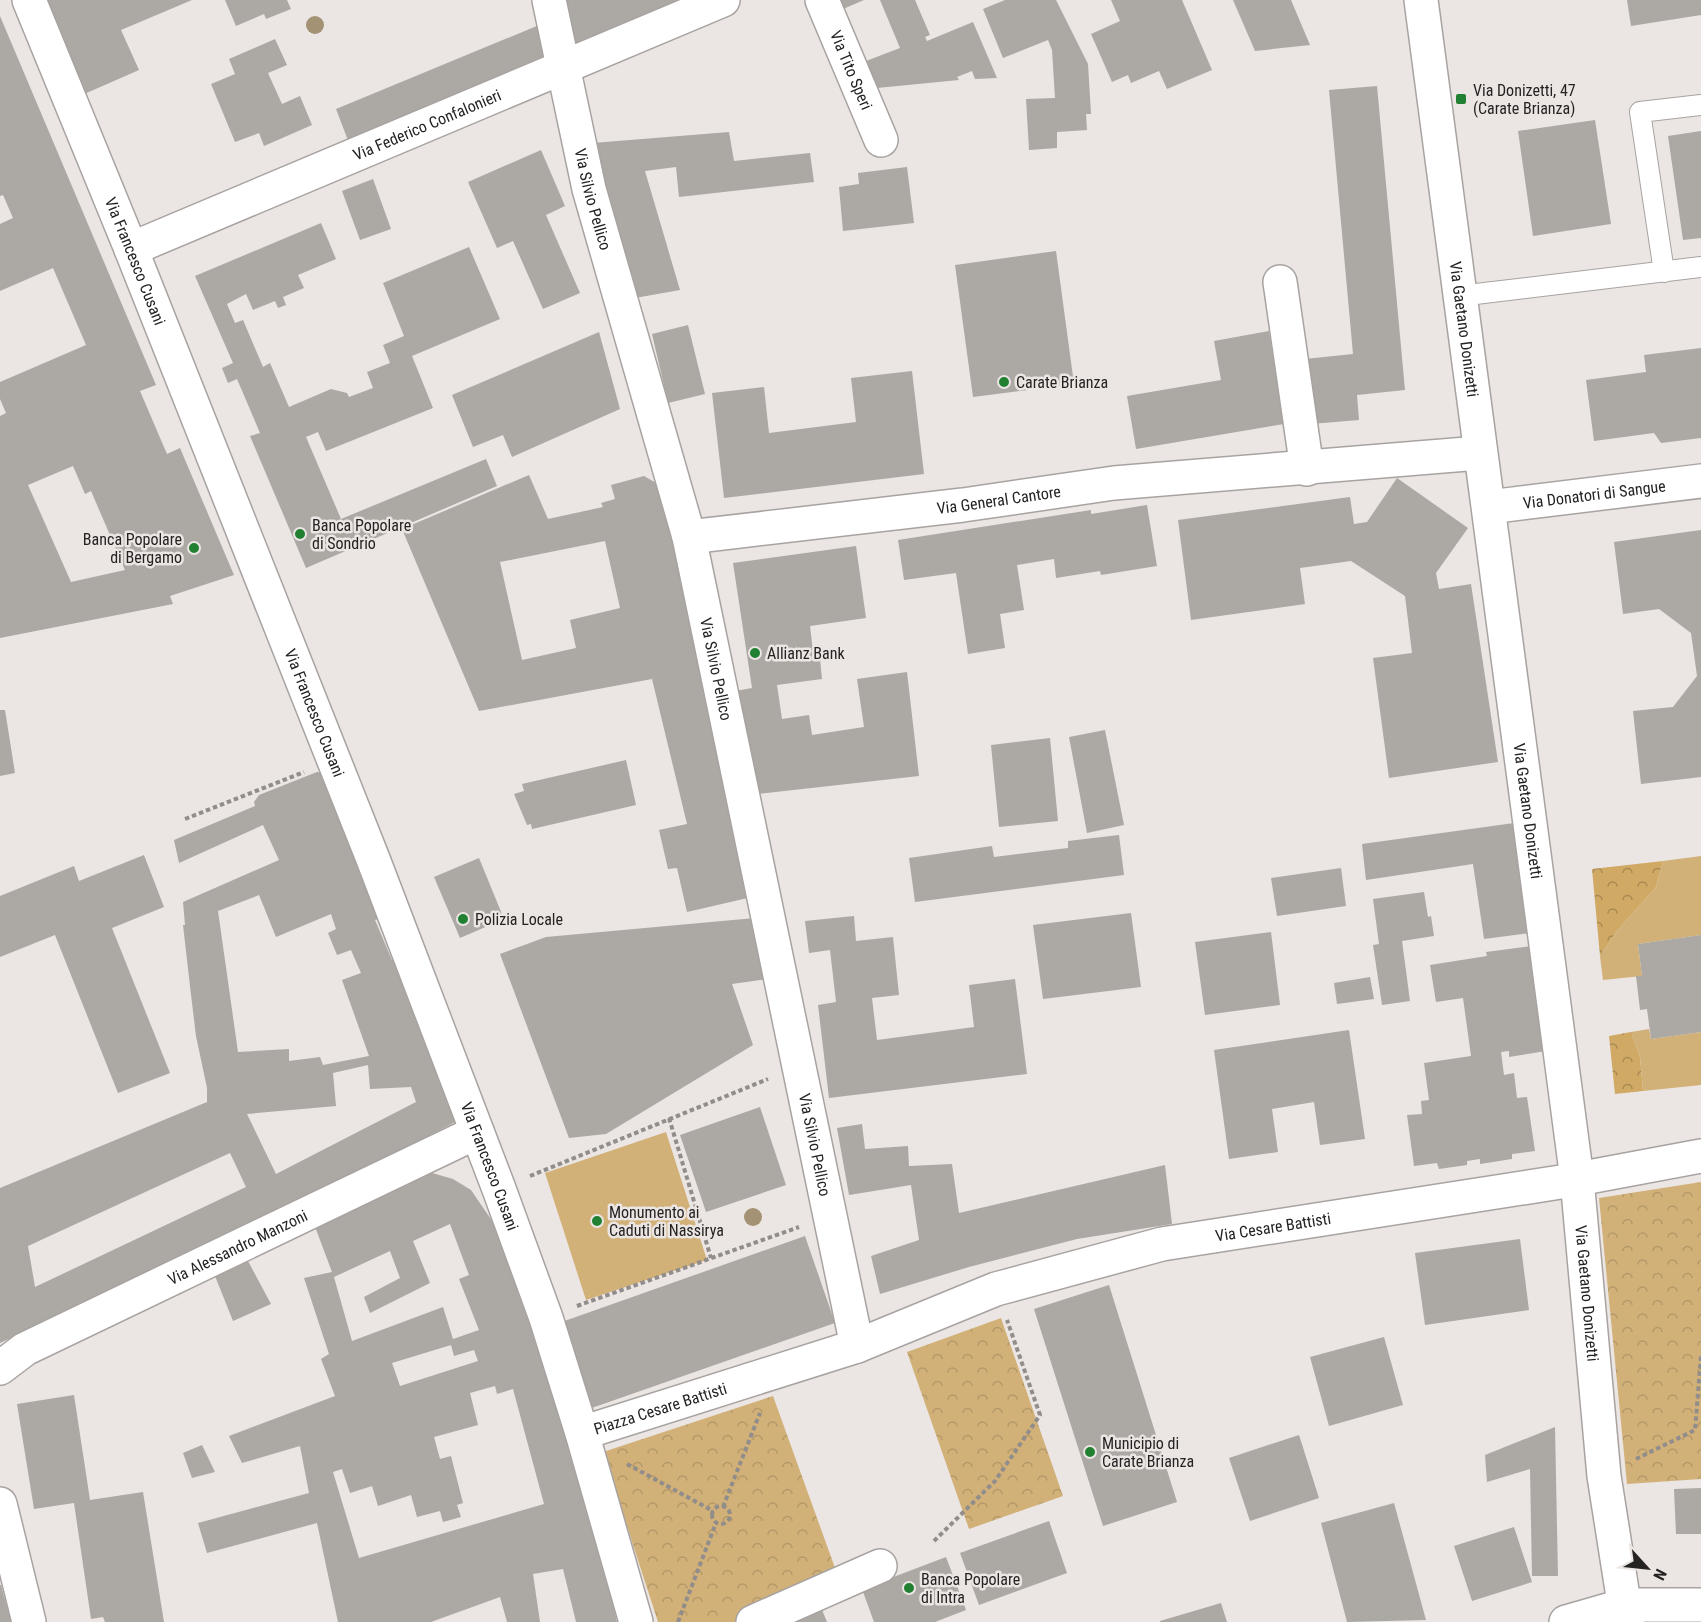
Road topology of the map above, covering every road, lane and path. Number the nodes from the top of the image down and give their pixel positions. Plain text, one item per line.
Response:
1 (29, 0) edge
2 (549, 0) edge
3 (723, 0) edge
4 (822, 0) edge
5 (1421, 0) edge
6 (564, 68) junction
7 (1701, 105) edge
8 (881, 140) dead end
9 (131, 249) junction
10 (1701, 267) edge
11 (1664, 272) junction
12 (1280, 282) dead end
13 (1459, 296) junction
14 (1479, 453) junction
15 (1307, 469) junction
16 (1701, 480) edge
17 (1489, 507) junction
18 (689, 537) junction
19 (334, 761) junction
20 (185, 819) dead end
21 (800, 1067) junction
22 (669, 1118) junction
23 (477, 1132) junction
24 (1701, 1156) edge
25 (1577, 1179) junction
26 (499, 1189) junction
27 (831, 1216) junction
28 (711, 1258) junction
29 (546, 1317) junction
30 (1017, 1344) dead end
31 (857, 1346) junction
32 (1701, 1356) edge
33 (0, 1368) edge
34 (777, 1370) junction
35 (1701, 1427) edge
36 (1695, 1430) junction
37 (582, 1433) junction
38 (623, 1462) dead end
39 (1604, 1476) junction
40 (0, 1504) edge
41 (723, 1507) junction
42 (713, 1511) junction
43 (716, 1523) junction
44 (934, 1541) dead end
45 (880, 1566) dead end
46 (1701, 1605) edge
47 (1626, 1613) edge
48 (29, 1622) edge
49 (636, 1622) edge
50 (678, 1622) edge
51 (753, 1622) edge
52 (1566, 1622) edge

1 - 9 street, Via Francesco Cusani
2 - 6 street, Via Silvio Pellico
3 - 6 street, Via Federico Confalonieri
4 - 8 street, Via Tito Speri
5 - 13 street, Via Gaetano Donizetti
6 - 9 street, Via Federico Confalonieri
6 - 18 street, Via Silvio Pellico
7 - 11 lane
9 - 19 street, Via Francesco Cusani
10 - 11 lane
11 - 13 lane
12 - 15 street
13 - 14 street, Via Gaetano Donizetti
14 - 15 street, Via General Cantore
14 - 17 street, Via Gaetano Donizetti
15 - 18 street, Via General Cantore
16 - 17 street, Via Donatori di Sangue
17 - 25 street, Via Gaetano Donizetti
18 - 21 street, Via Silvio Pellico
19 - 20 path
19 - 23 street, Via Francesco Cusani
21 - 22 path
21 - 27 street, Via Silvio Pellico
22 - 26 path
22 - 28 path
23 - 26 street, Via Francesco Cusani
23 - 33 street, Via Alessandro Manzoni
24 - 25 street, Via Cesare Battisti
25 - 31 street, Via Cesare Battisti
25 - 39 street, Via Gaetano Donizetti
26 - 29 street, Via Francesco Cusani
27 - 28 path
27 - 31 street, Via Silvio Pellico
28 - 29 path
29 - 37 street, Via Francesco Cusani
30 - 44 path
31 - 34 street, Piazza Cesare Battisti
32 - 36 path
34 - 37 street, Piazza Cesare Battisti
34 - 41 path
35 - 36 path
36 - 39 path
37 - 49 street, Piazza Cesare Battisti
38 - 42 path
39 - 47 street, Via Gaetano Donizetti
40 - 48 street
41 - 42 path
41 - 43 path
42 - 43 path
43 - 50 path
45 - 51 street
46 - 47 street
47 - 52 street

